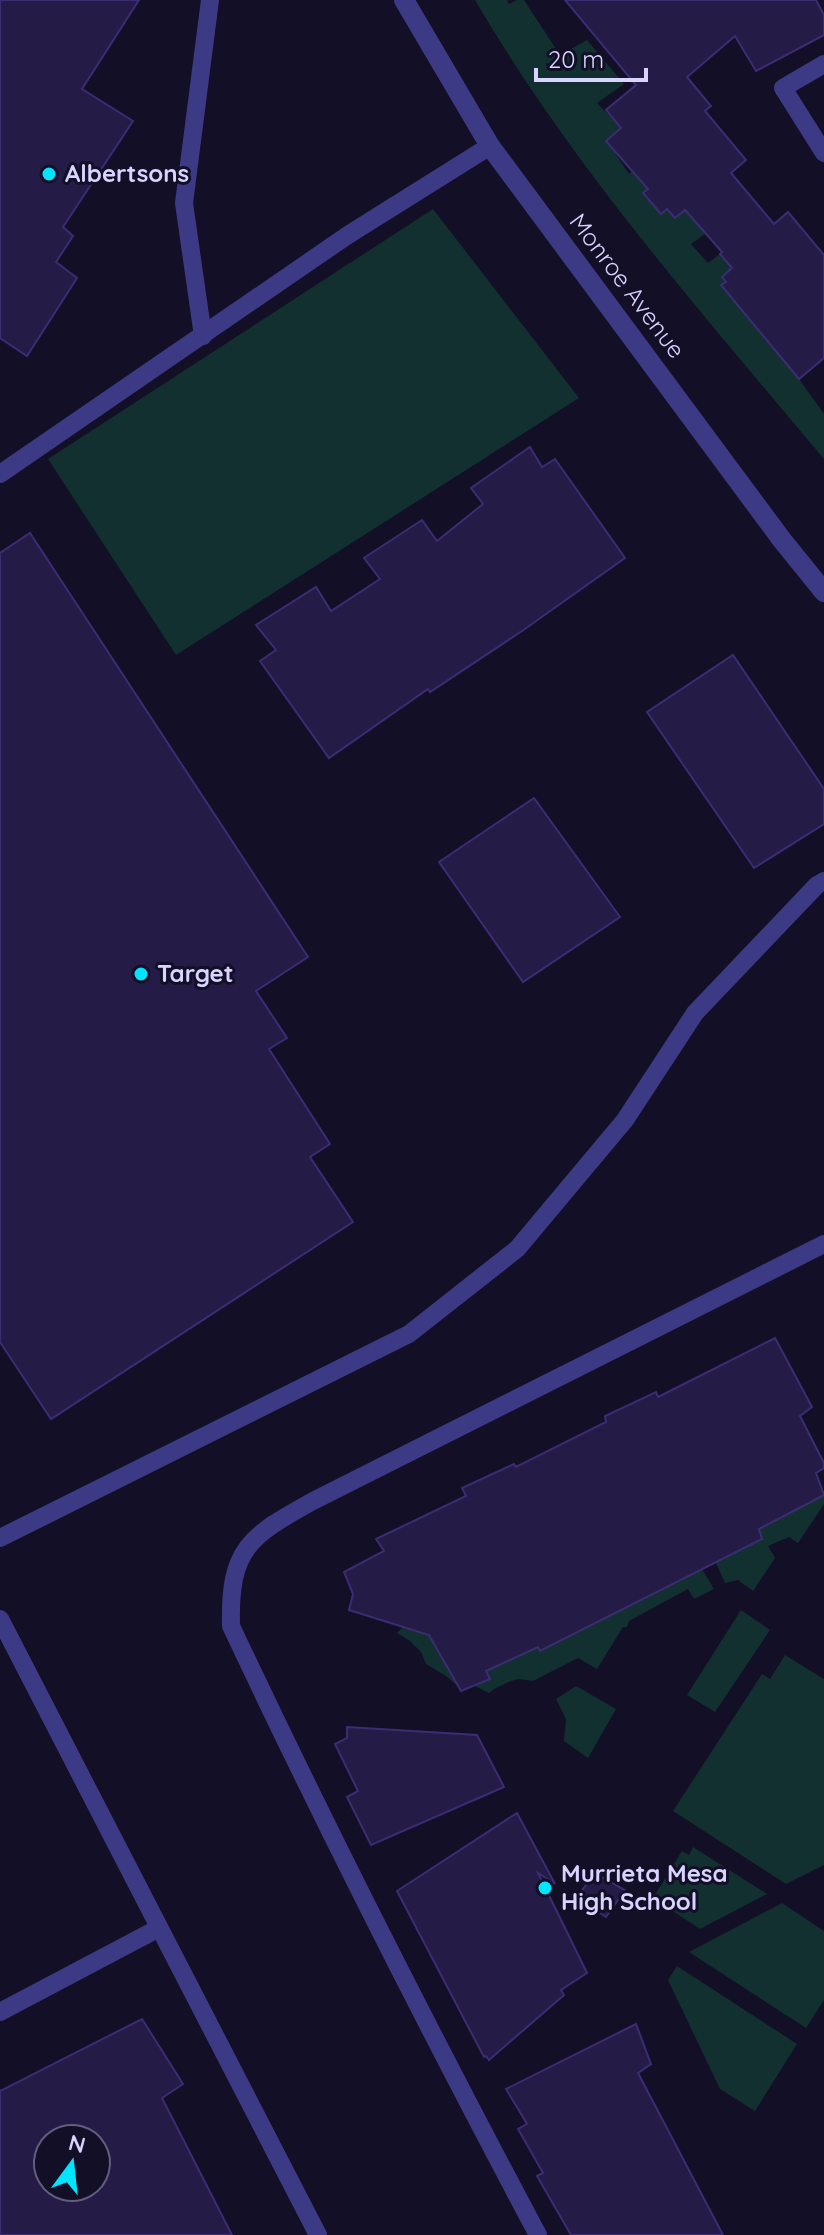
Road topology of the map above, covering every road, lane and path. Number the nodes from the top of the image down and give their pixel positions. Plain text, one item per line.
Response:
1 (210, 0) edge
2 (404, 0) edge
3 (824, 64) edge
4 (490, 146) junction
5 (824, 153) edge
6 (203, 336) junction
7 (0, 474) edge
8 (824, 592) edge
9 (824, 881) edge
10 (824, 1244) edge
11 (0, 1538) edge
12 (0, 1619) edge
13 (159, 1928) junction
14 (0, 2012) edge
15 (318, 2235) edge
16 (538, 2235) edge

1 - 6 lane
2 - 4 street, Monroe Avenue
3 - 5 lane
4 - 6 lane
4 - 8 street, Monroe Avenue
6 - 7 lane
9 - 11 lane
10 - 16 lane
12 - 13 lane
13 - 14 lane
13 - 15 lane

